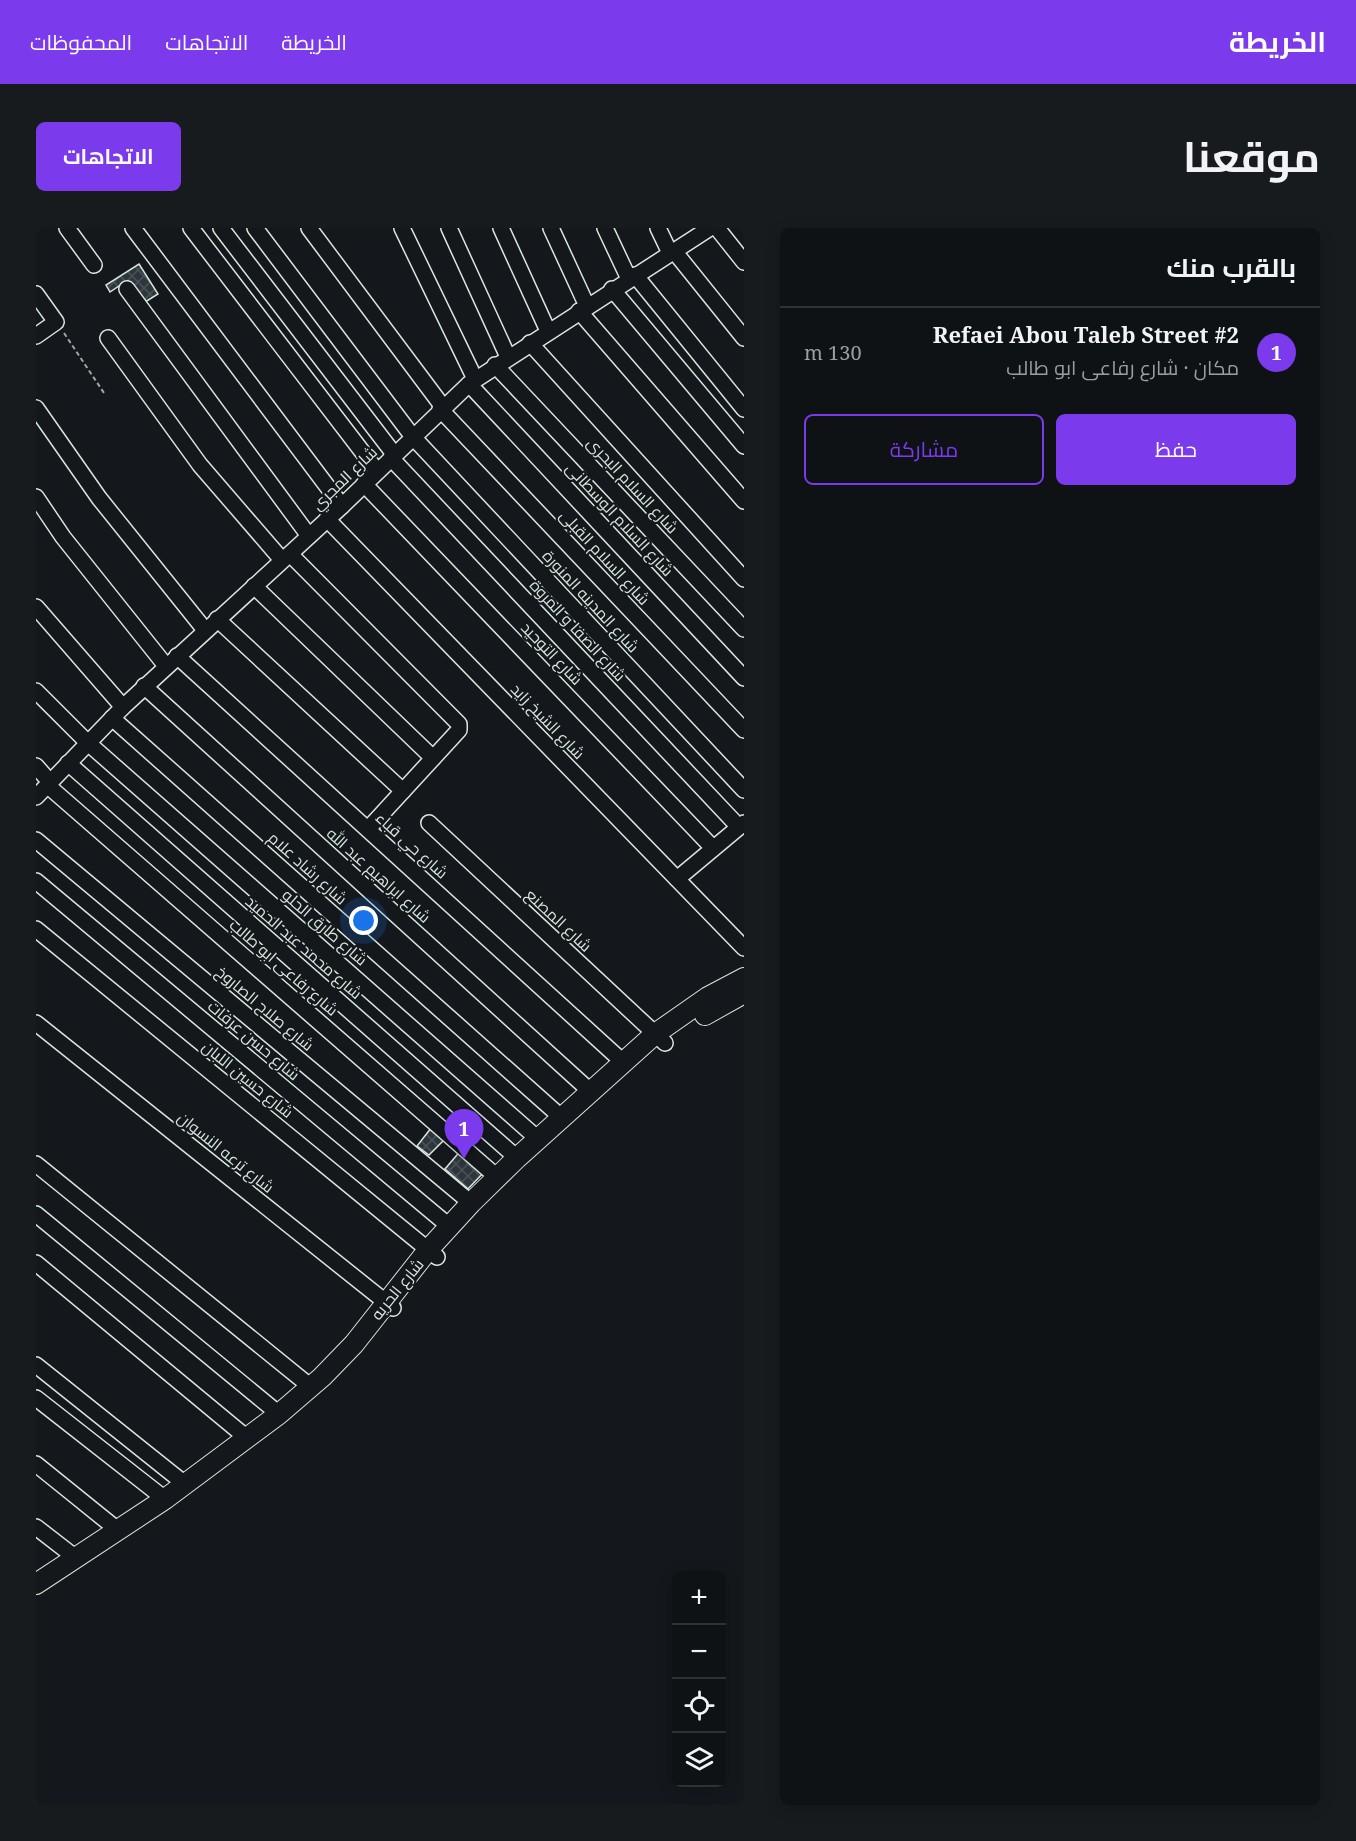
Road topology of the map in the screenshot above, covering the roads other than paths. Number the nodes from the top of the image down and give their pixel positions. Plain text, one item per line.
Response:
1 (67, 228) edge
2 (133, 228) edge
3 (191, 228) edge
4 (221, 228) edge
5 (255, 228) edge
6 (309, 228) edge
7 (402, 228) edge
8 (449, 228) edge
9 (501, 228) edge
10 (551, 228) edge
11 (605, 228) edge
12 (658, 228) edge
13 (710, 229) edge
14 (672, 252) junction
15 (744, 262) edge
16 (94, 265) dead end
17 (632, 277) junction
18 (127, 289) dead end
19 (612, 290) junction
20 (36, 294) edge
21 (583, 308) junction
22 (548, 331) junction
23 (36, 336) edge
24 (108, 338) dead end
25 (744, 338) edge
26 (530, 343) junction
27 (502, 361) junction
28 (472, 382) junction
29 (36, 408) edge
30 (441, 408) junction
31 (744, 409) edge
32 (412, 437) junction
33 (744, 446) edge
34 (393, 456) junction
35 (377, 471) junction
36 (364, 484) junction
37 (36, 497) edge
38 (744, 501) edge
39 (342, 506) junction
40 (327, 519) junction
41 (309, 536) junction
42 (286, 557) junction
43 (744, 579) edge
44 (254, 586) junction
45 (36, 606) edge
46 (217, 619) junction
47 (205, 630) junction
48 (744, 630) edge
49 (177, 656) junction
50 (166, 666) junction
51 (744, 678) edge
52 (144, 686) junction
53 (36, 691) edge
54 (117, 712) junction
55 (744, 730) edge
56 (88, 743) junction
57 (432, 758) junction
58 (68, 763) junction
59 (36, 766) edge
60 (48, 784) junction
61 (744, 790) edge
62 (403, 791) junction
63 (36, 797) edge
64 (429, 823) dead end
65 (741, 825) edge
66 (368, 829) junction
67 (36, 840) edge
68 (713, 848) junction
69 (677, 879) junction
70 (36, 881) edge
71 (36, 928) edge
72 (744, 948) edge
73 (744, 978) edge
74 (744, 993) edge
75 (36, 1023) edge
76 (660, 1038) junction
77 (623, 1062) junction
78 (590, 1091) junction
79 (561, 1117) junction
80 (538, 1139) junction
81 (517, 1158) junction
82 (36, 1164) edge
83 (497, 1177) junction
84 (471, 1203) junction
85 (36, 1214) edge
86 (449, 1226) junction
87 (433, 1254) junction
88 (36, 1263) edge
89 (389, 1305) junction
90 (36, 1365) edge
91 (311, 1387) junction
92 (36, 1398) edge
93 (279, 1414) junction
94 (247, 1438) junction
95 (36, 1464) edge
96 (185, 1484) junction
97 (165, 1499) junction
98 (36, 1527) edge
99 (119, 1531) junction
100 (76, 1558) junction
101 (36, 1584) edge
102 (36, 1599) edge

1 - 16 street
2 - 39 street
3 - 35 street
4 - 34 street, شارع الصفا و المروة
5 - 32 street, شارع المدينه المنورة
6 - 30 street, شارع السلام القبلى
7 - 28 street, شارع السلام الوسطانى
8 - 27 street, شارع السلام البحرى
9 - 22 street
10 - 21 street
11 - 17 street
12 - 14 street
13 - 14 street, شارع المجري
13 - 15 street
14 - 17 street, شارع المجري
14 - 25 street
17 - 19 street, شارع المجري
17 - 31 street
18 - 41 street
19 - 21 street, شارع المجري
19 - 33 street
20 - 23 street
21 - 22 street, شارع المجري
21 - 38 street
22 - 26 street, شارع المجري
24 - 42 street
26 - 27 street, شارع المجري
26 - 43 street
27 - 28 street, شارع المجري
27 - 48 street, شارع السلام البحرى
28 - 30 street, شارع المجري
28 - 51 street, شارع السلام الوسطانى
29 - 47 street
30 - 32 street, شارع المجري
30 - 55 street, شارع السلام القبلى
32 - 34 street, شارع المجري
32 - 61 street, شارع المدينه المنورة
34 - 35 street, شارع المجري
34 - 65 street, شارع الصفا و المروة
35 - 36 street, شارع المجري
36 - 39 street, شارع المجري
36 - 68 street, شارع التوحيد
37 - 50 street
39 - 40 street, شارع المجري
40 - 41 street, شارع المجري
40 - 69 street, شارع الشيخ زايد
41 - 42 street, شارع المجري
42 - 44 street, شارع المجري
42 - 57 street
44 - 46 street, شارع المجري
44 - 57 street
45 - 54 street, شارع رشاد علام
46 - 47 street, شارع المجري
46 - 62 street
47 - 49 street, شارع المجري
49 - 50 street, شارع المجري
49 - 66 street, شارع حي قباء
50 - 52 street, شارع المجري
52 - 54 street, شارع المجري
52 - 78 street, شارع ابراهيم عبد الله
53 - 56 street, شارع طارق الحلو
54 - 56 street, شارع المجري
54 - 79 street, شارع رشاد علام
56 - 58 street, شارع المجري
56 - 80 street, شارع طارق الحلو
57 - 62 street
58 - 60 street, شارع المجري
58 - 81 street, شارع محمد عبد الحميد
59 - 60 street, شارع رفاعى ابو طالب
60 - 63 street, شارع المجري
60 - 83 street, شارع رفاعى ابو طالب
62 - 66 street
64 - 76 street, شارع المصنع
65 - 68 street
66 - 77 street, شارع حي قباء
67 - 84 street, شارع صلاح الصاروخ
68 - 69 street
69 - 72 street, شارع الشيخ زايد
70 - 86 street, شارع حسن عرفات
71 - 87 street, شارع حسين اللبان
73 - 76 main road, شارع الحريه
74 - 76 main road, شارع الحريه
75 - 89 street, شارع ترعه النسوان
76 - 77 main road, شارع الحريه
76 - 87 main road, شارع الحريه
77 - 78 main road, شارع الحريه
78 - 79 main road, شارع الحريه
79 - 80 main road, شارع الحريه
80 - 81 main road, شارع الحريه
81 - 83 main road, شارع الحريه
82 - 91 street
83 - 84 main road, شارع الحريه
84 - 86 main road, شارع الحريه
85 - 93 street
86 - 87 main road, شارع الحريه
87 - 89 main road, شارع الحريه
88 - 94 street
89 - 91 main road, شارع الحريه
89 - 102 main road, شارع الحريه
90 - 96 street
91 - 93 main road, شارع الحريه
92 - 97 street
93 - 94 main road, شارع الحريه
94 - 96 main road, شارع الحريه
95 - 99 street
96 - 97 main road, شارع الحريه
97 - 99 main road, شارع الحريه
98 - 100 street
99 - 100 main road, شارع الحريه
100 - 101 main road, شارع الحريه

